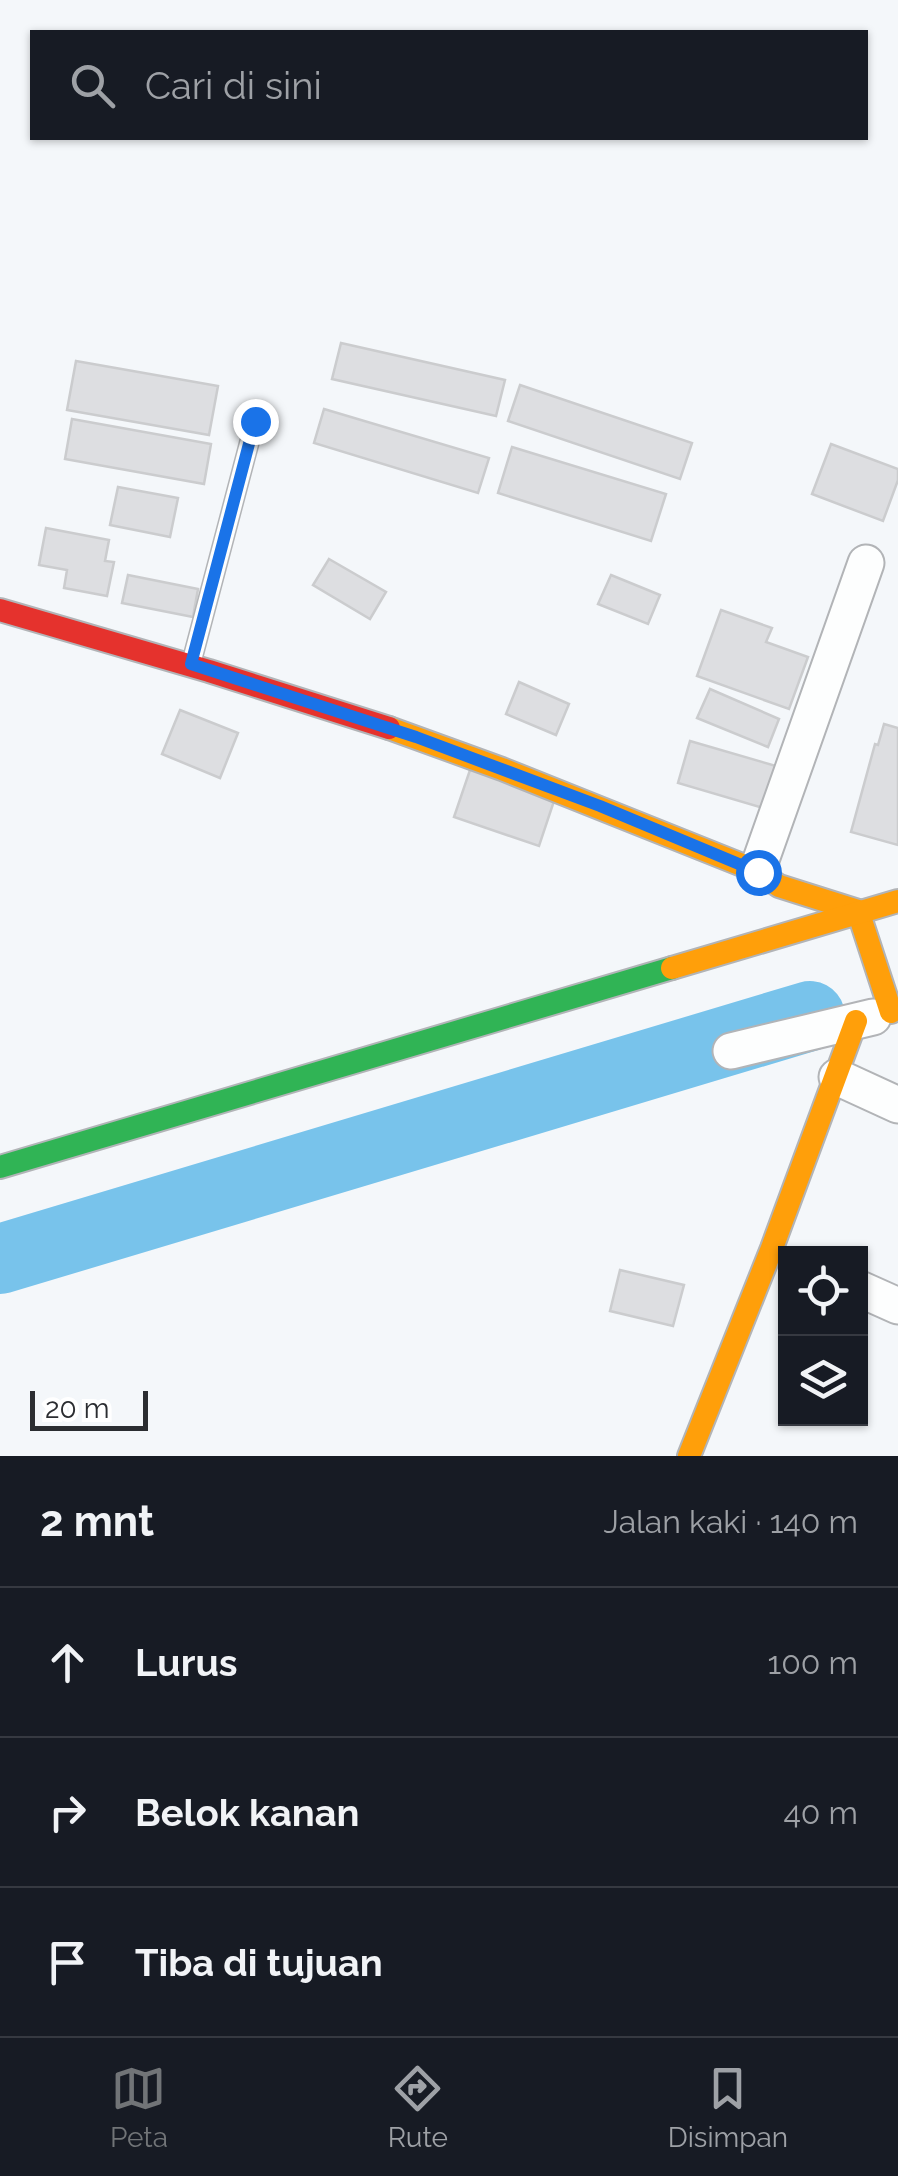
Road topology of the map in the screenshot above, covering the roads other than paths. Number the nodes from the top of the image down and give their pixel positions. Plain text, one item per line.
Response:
1 (255, 421) dead end
2 (866, 563) dead end
3 (0, 610) edge
4 (191, 664) junction
5 (758, 872) junction
6 (898, 901) edge
7 (858, 911) junction
8 (894, 1011) edge
9 (856, 1021) junction
10 (731, 1051) dead end
11 (837, 1077) junction
12 (898, 1105) edge
13 (0, 1167) edge
14 (781, 1246) edge
15 (778, 1254) edge
16 (868, 1292) edge
17 (898, 1306) edge
18 (689, 1456) edge

1 - 4 lane
2 - 5 street
3 - 4 street
4 - 5 street
5 - 7 street
6 - 7 street
7 - 8 street
7 - 13 street
8 - 9 street
9 - 10 street
9 - 11 street
11 - 12 street
11 - 14 street
15 - 18 street
16 - 17 street

